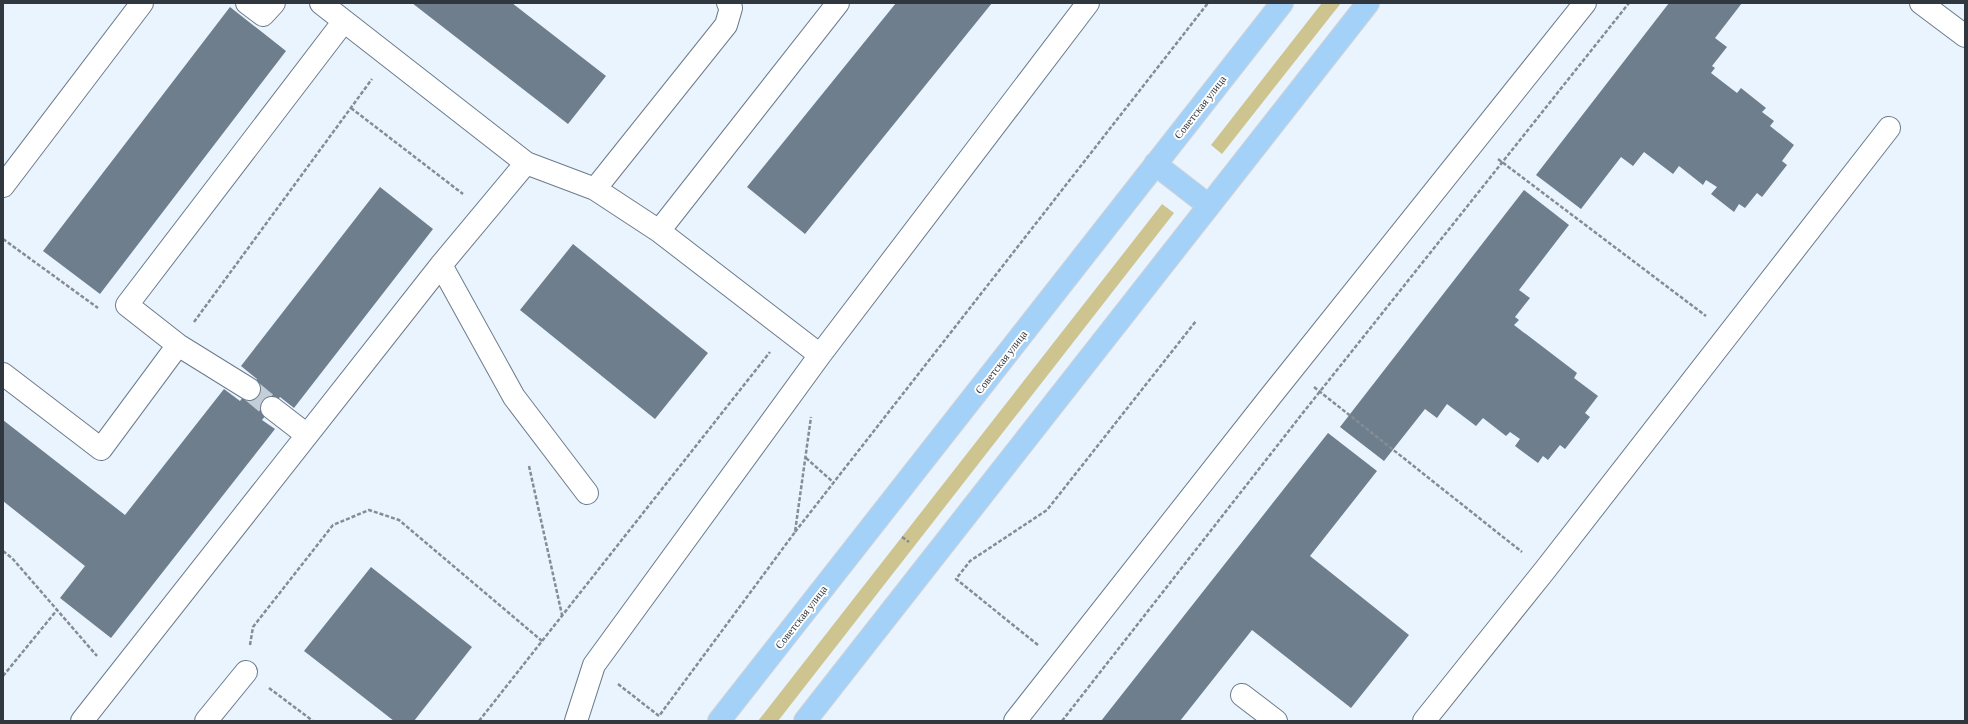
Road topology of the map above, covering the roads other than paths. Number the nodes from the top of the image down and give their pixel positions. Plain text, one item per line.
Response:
1 (142, 3) edge
2 (246, 3) edge
3 (274, 3) edge
4 (322, 3) edge
5 (728, 3) edge
6 (838, 3) edge
7 (1088, 3) edge
8 (1282, 3) edge
9 (1368, 3) edge
10 (1585, 3) edge
11 (1922, 3) edge
12 (344, 21) junction
13 (1965, 36) edge
14 (1889, 128) dead end
15 (526, 163) junction
16 (1155, 164) junction
17 (3, 186) edge
18 (595, 189) junction
19 (1208, 205) junction
20 (659, 231) junction
21 (441, 264) junction
22 (178, 345) junction
23 (820, 355) junction
24 (3, 374) edge
25 (249, 389) tunnel mouth
26 (272, 408) tunnel mouth
27 (307, 435) junction
28 (587, 493) dead end
29 (246, 672) road end
30 (1242, 695) dead end
31 (82, 721) edge
32 (206, 721) edge
33 (576, 721) edge
34 (719, 721) edge
35 (805, 721) edge
36 (1015, 721) edge
37 (1276, 721) edge
38 (1424, 721) edge

1 - 17 lane
2 - 3 lane
4 - 12 lane
5 - 18 lane
6 - 20 lane
7 - 23 lane
8 - 16 main road, Советская улица
9 - 19 main road
10 - 36 lane
11 - 13 lane
12 - 15 lane
12 - 22 lane
14 - 38 lane
15 - 18 lane
15 - 21 lane
16 - 19 main road
16 - 34 main road, Советская улица
18 - 20 lane
19 - 35 main road
20 - 23 lane
21 - 27 lane
21 - 28 lane
22 - 24 lane
22 - 25 lane
23 - 33 lane
26 - 27 lane
27 - 31 lane
29 - 32 lane
30 - 37 lane

